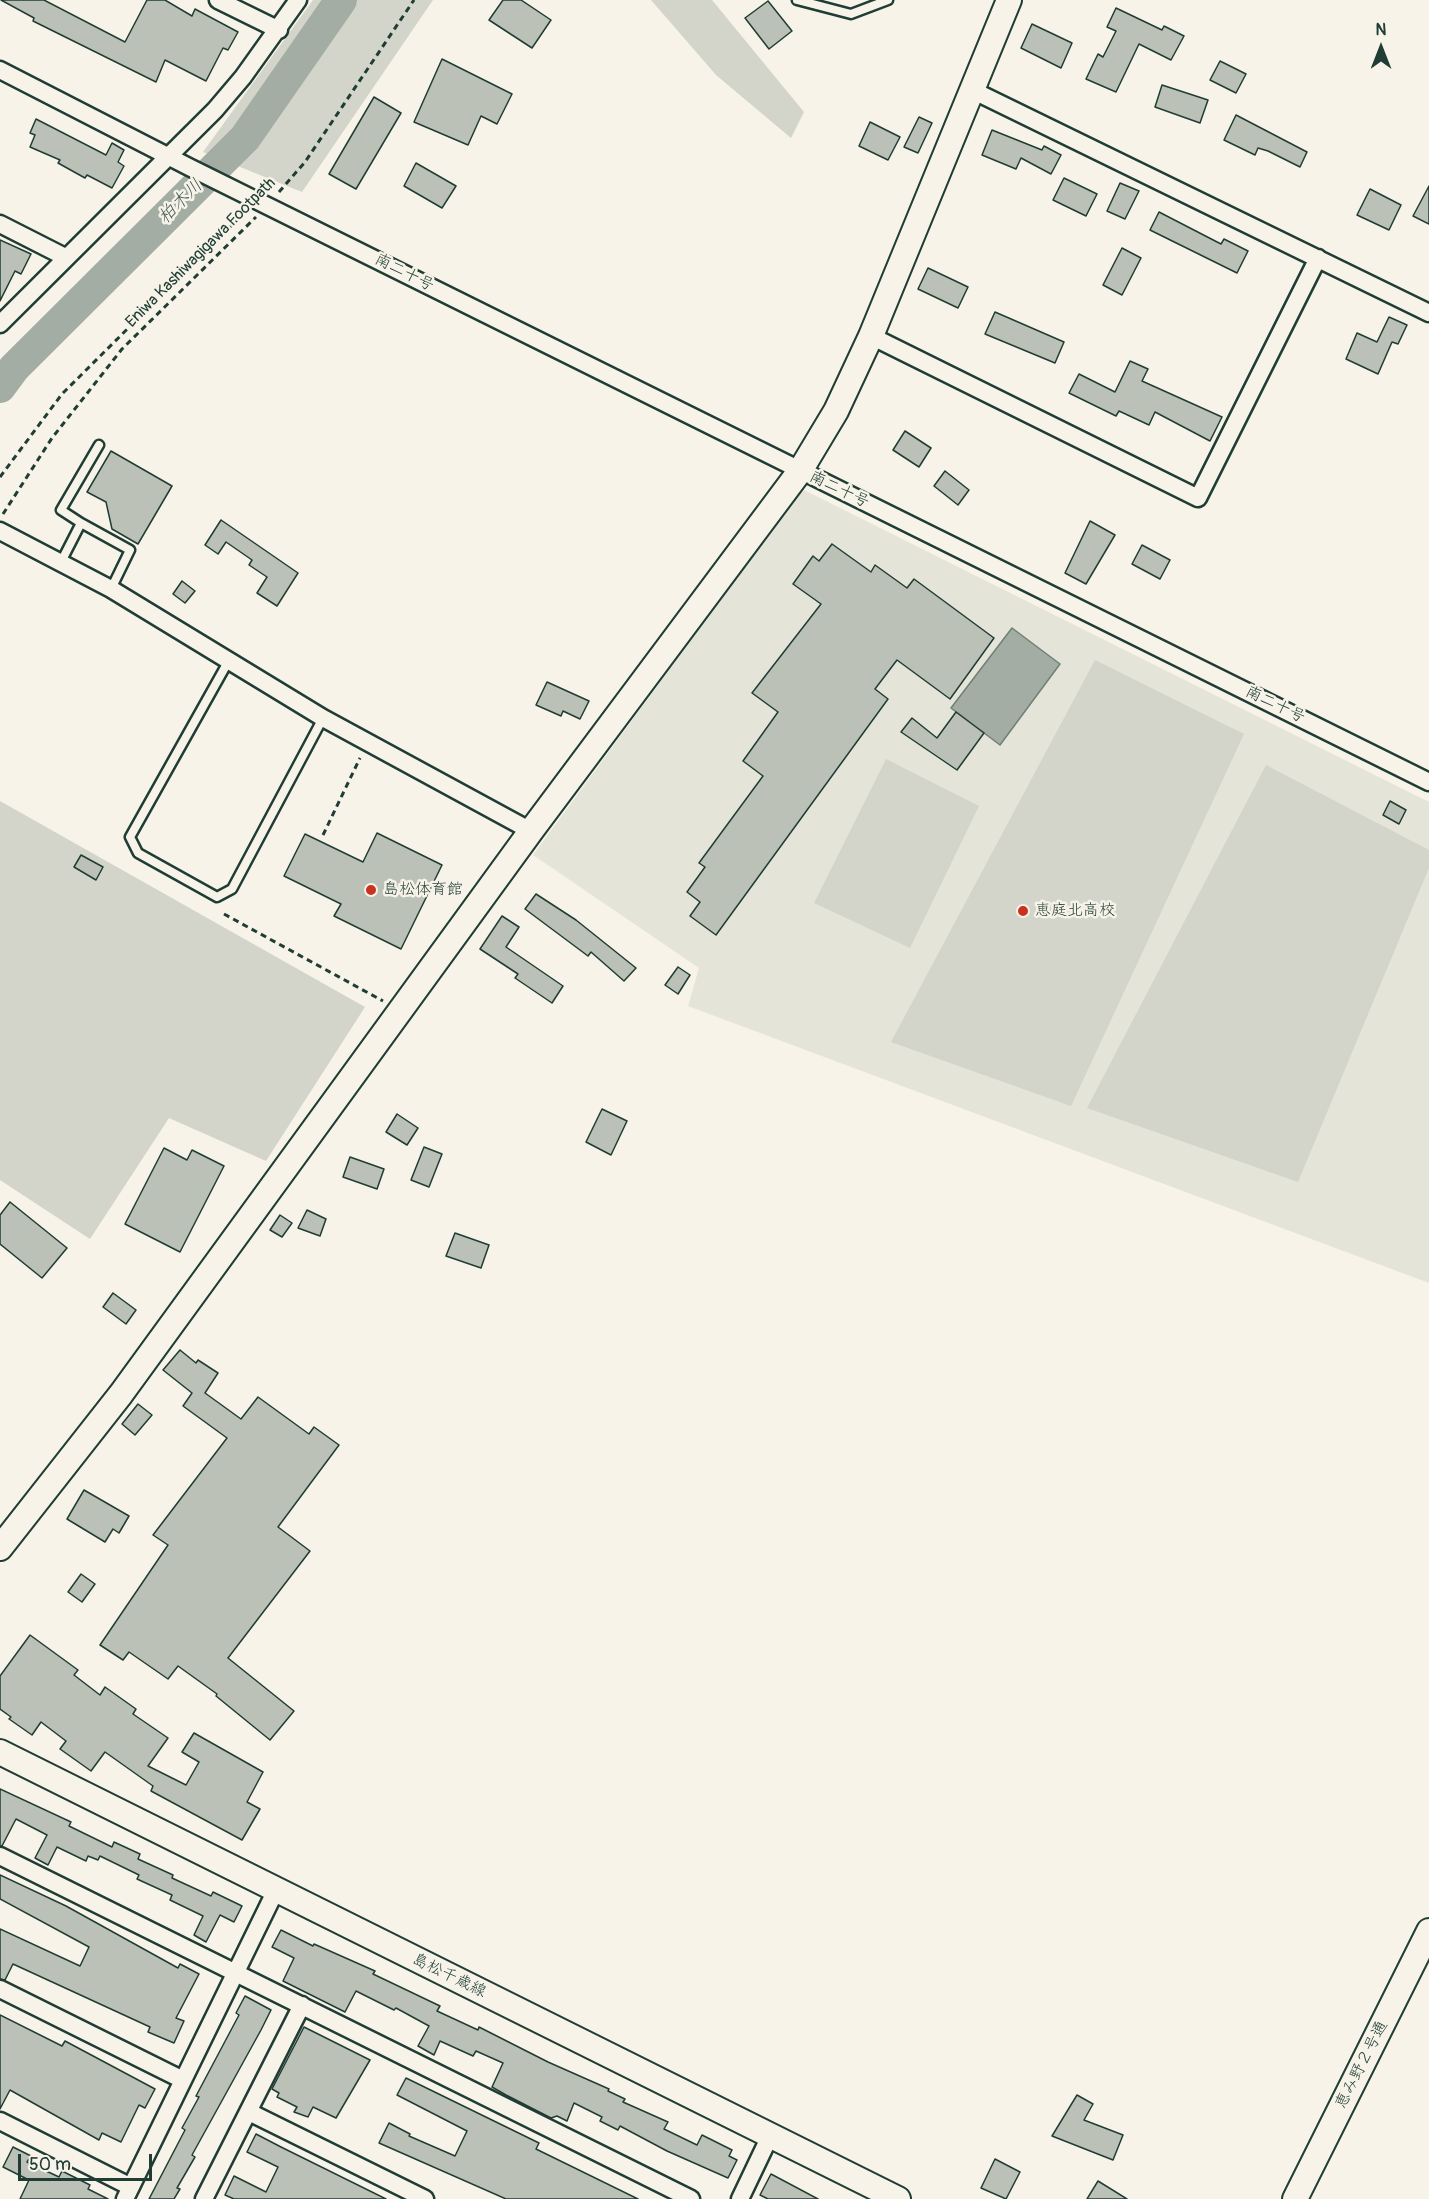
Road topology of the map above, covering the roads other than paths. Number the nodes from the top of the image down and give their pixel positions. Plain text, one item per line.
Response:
1 (218, 0) edge
2 (298, 0) edge
3 (797, 0) edge
4 (888, 0) edge
5 (1009, 0) edge
6 (279, 30) junction
7 (0, 70) edge
8 (972, 90) junction
9 (169, 155) junction
10 (0, 224) edge
11 (65, 256) junction
12 (1317, 258) junction
13 (1429, 313) edge
14 (0, 324) edge
15 (871, 336) junction
16 (99, 445) dead end
17 (800, 471) junction
18 (81, 523) junction
19 (0, 531) edge
20 (61, 562) junction
21 (111, 590) junction
22 (228, 662) junction
23 (323, 718) junction
24 (1429, 782) edge
25 (531, 831) junction
26 (0, 1548) edge
27 (0, 1752) edge
28 (0, 1856) edge
29 (276, 1890) junction
30 (1429, 1931) edge
31 (236, 1972) junction
32 (0, 1989) edge
33 (302, 2005) junction
34 (183, 2080) junction
35 (249, 2112) junction
36 (0, 2121) edge
37 (770, 2136) junction
38 (128, 2193) edge
39 (204, 2199) edge
40 (425, 2199) edge
41 (691, 2199) edge
42 (740, 2199) edge
43 (898, 2199) edge
44 (1295, 2199) edge

1 - 6 street
2 - 6 street
3 - 4 lane
5 - 8 street
6 - 9 street
7 - 9 street, 南二十号
8 - 12 street
8 - 15 street
9 - 11 street
9 - 17 street, 南二十号
10 - 11 street
11 - 14 street
12 - 13 street
12 - 15 street
15 - 17 street
16 - 18 lane
17 - 24 street, 南二十号
17 - 25 street
18 - 20 lane
18 - 21 lane
19 - 20 street
20 - 21 street
21 - 22 street
22 - 23 street
22 - 23 lane
23 - 25 street
25 - 26 street
27 - 29 street, 島松千歳線
28 - 31 street
29 - 31 street
29 - 37 street, 島松千歳線
30 - 44 street, 恵み野２号通
31 - 33 street
31 - 34 street
32 - 34 street
33 - 35 street
33 - 41 street
34 - 38 street
35 - 39 street
35 - 40 street
36 - 38 street
37 - 42 street
37 - 43 street, 島松千歳線

